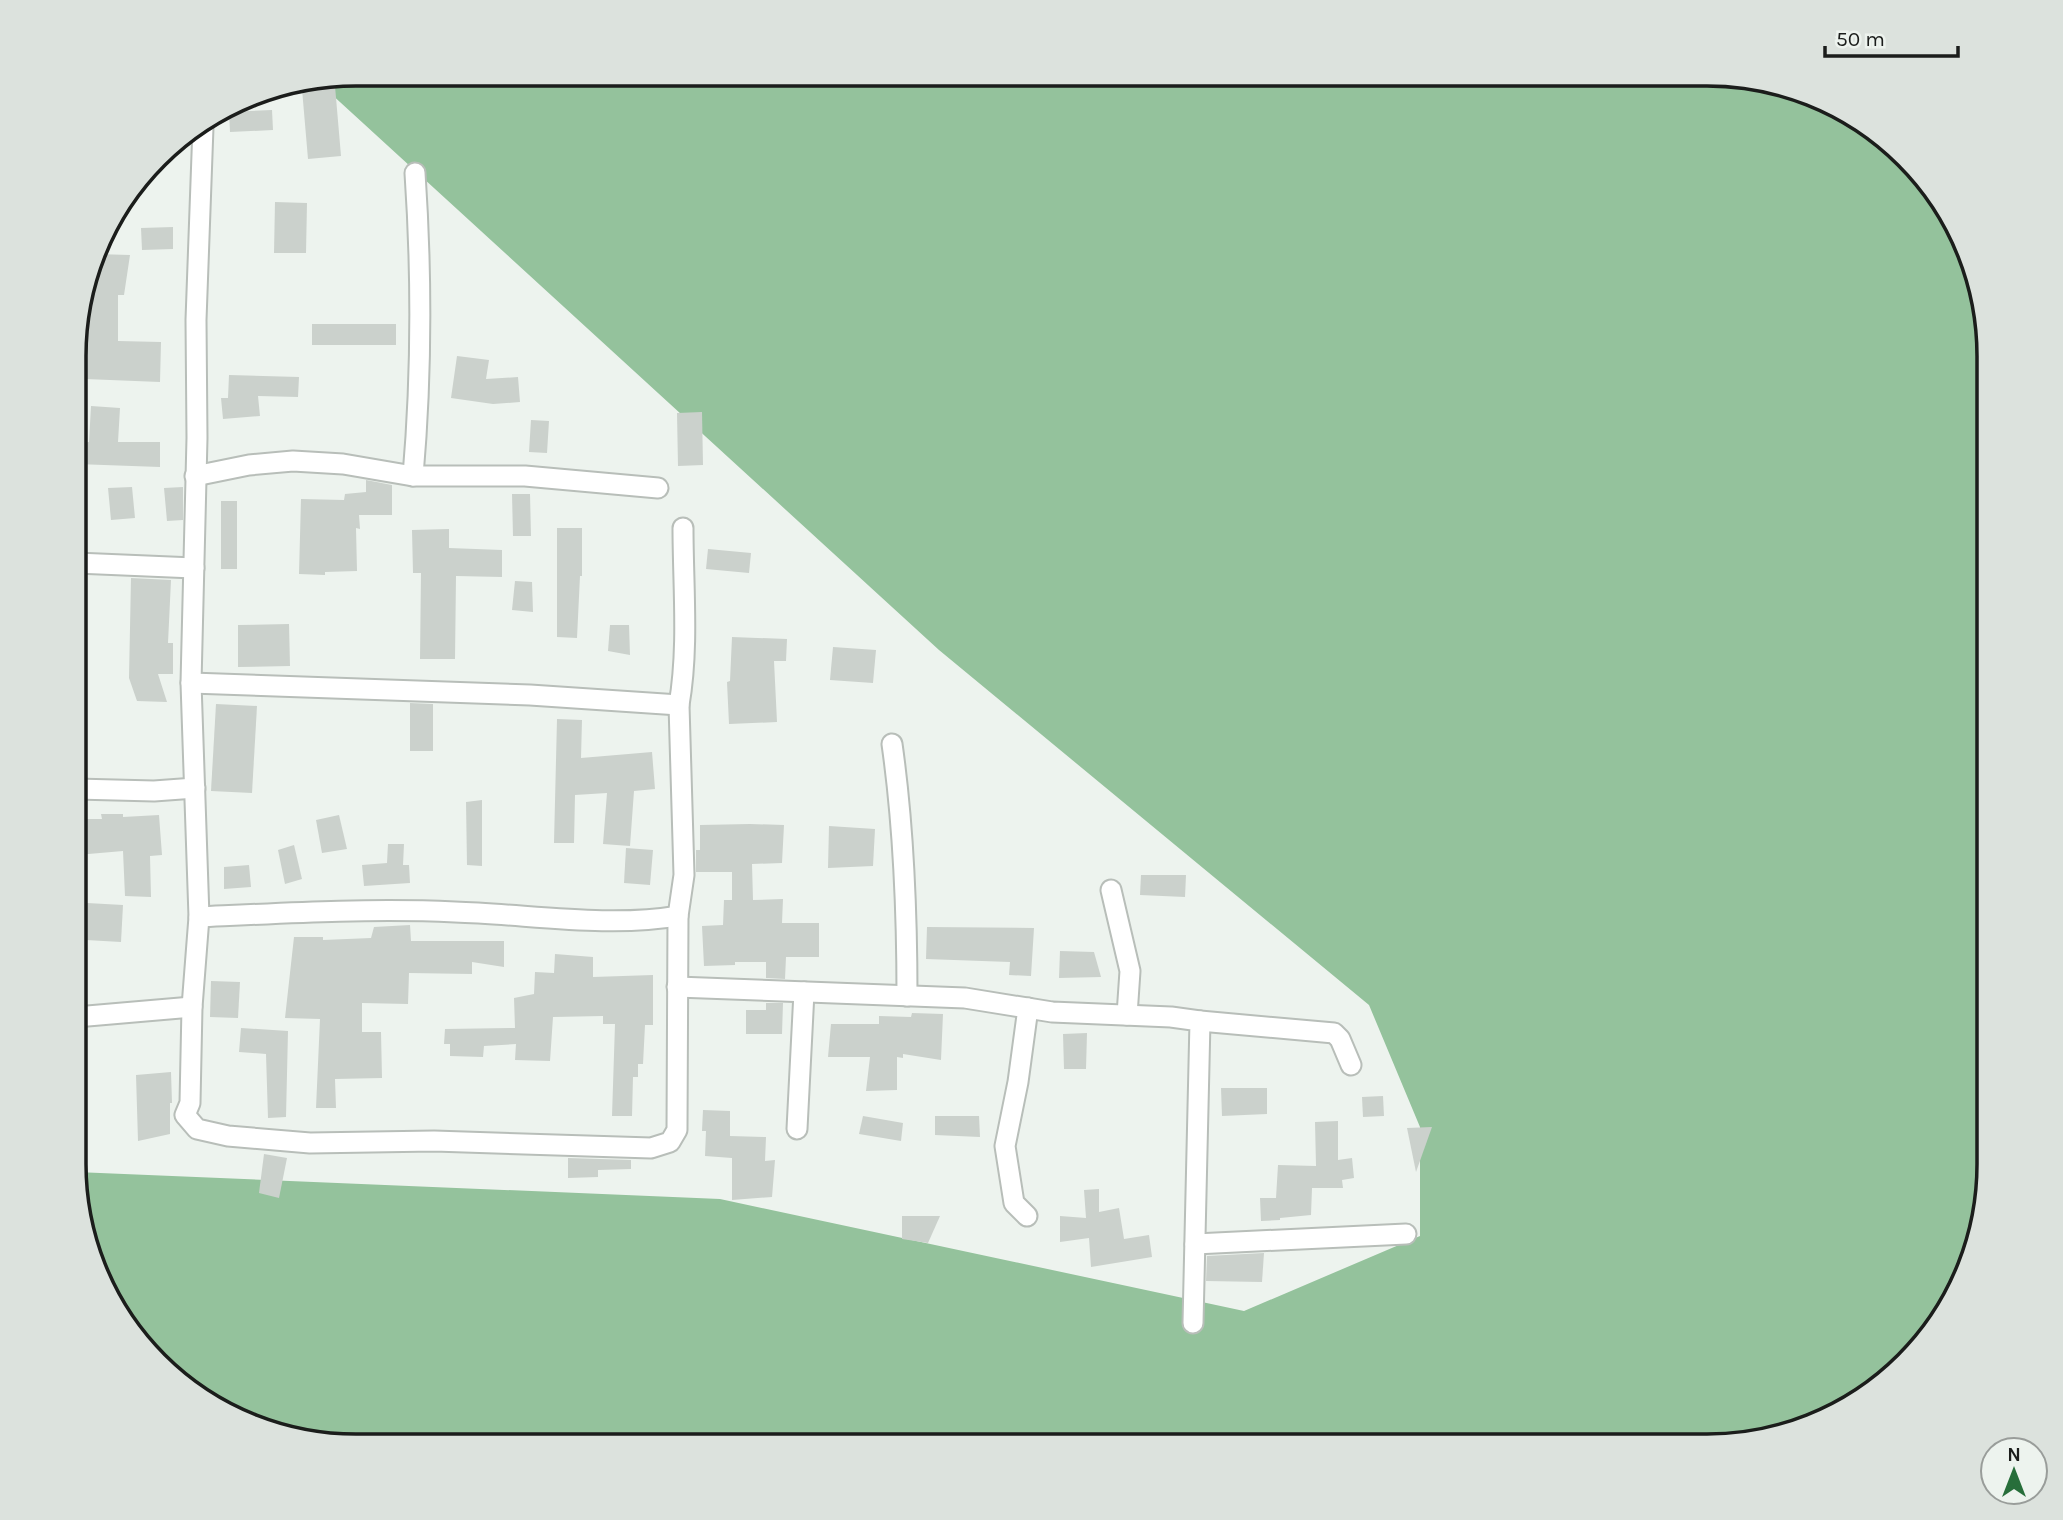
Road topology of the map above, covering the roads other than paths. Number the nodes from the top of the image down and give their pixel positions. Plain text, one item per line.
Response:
1 (203, 133) edge
2 (415, 173) dead end
3 (195, 476) junction
4 (413, 476) junction
5 (658, 488) dead end
6 (683, 528) dead end
7 (86, 563) edge
8 (194, 568) junction
9 (191, 683) junction
10 (679, 705) junction
11 (892, 744) dead end
12 (195, 788) junction
13 (86, 789) edge
14 (1111, 890) dead end
15 (678, 916) junction
16 (200, 917) junction
17 (677, 988) junction
18 (804, 992) junction
19 (907, 996) junction
20 (192, 1007) junction
21 (1028, 1008) junction
22 (1127, 1015) junction
23 (86, 1016) edge
24 (1200, 1021) junction
25 (1351, 1065) dead end
26 (797, 1129) dead end
27 (1027, 1216) dead end
28 (1406, 1234) dead end
29 (1195, 1244) junction
30 (1193, 1323) dead end

1 - 3 street
2 - 4 street
3 - 4 street
3 - 8 street
4 - 5 street
6 - 10 street
7 - 8 street
8 - 9 street
9 - 10 street
9 - 12 street
10 - 15 street
11 - 19 street
12 - 13 street
12 - 16 street
14 - 22 street
15 - 16 street
15 - 17 street
16 - 20 street
17 - 18 street
17 - 20 street
18 - 19 street
18 - 26 street
19 - 21 street
20 - 23 street
21 - 22 street
21 - 27 street
22 - 24 street
24 - 25 street
24 - 29 street
28 - 29 street
29 - 30 street

